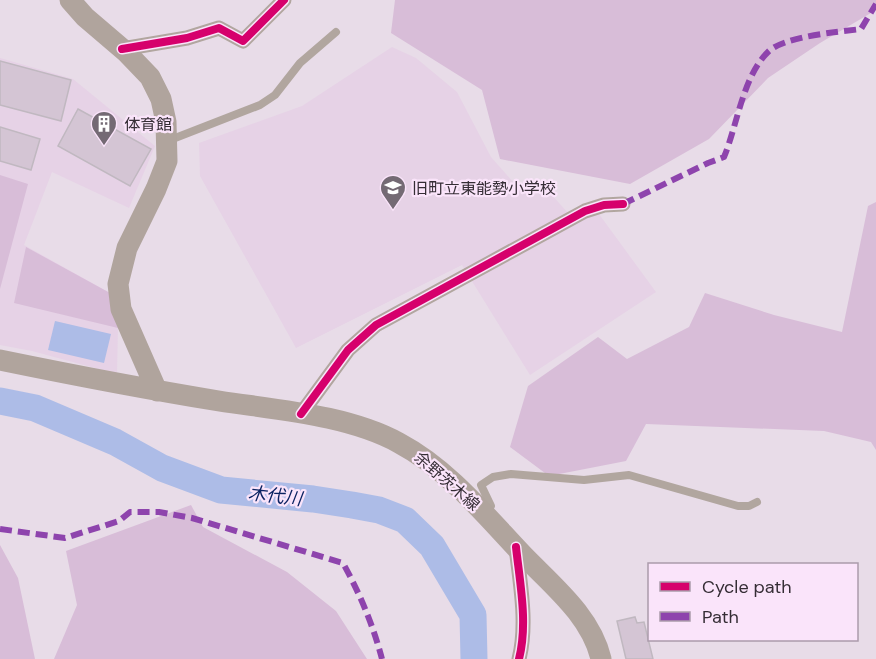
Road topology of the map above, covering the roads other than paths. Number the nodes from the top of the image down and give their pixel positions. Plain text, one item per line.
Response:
1 (70, 0) edge
2 (284, 0) edge
3 (336, 32) dead end
4 (122, 49) junction
5 (167, 140) junction
6 (622, 204) dead end
7 (0, 360) edge
8 (157, 391) junction
9 (301, 414) junction
10 (757, 502) dead end
11 (484, 514) junction
12 (516, 547) junction
13 (519, 659) edge
14 (601, 659) edge

1 - 4 main road
2 - 4 street
3 - 5 lane
4 - 5 main road
5 - 8 main road
6 - 9 street
7 - 8 main road, 余野茨木線
8 - 9 main road, 余野茨木線
9 - 11 main road, 余野茨木線
10 - 11 lane
11 - 12 main road, 余野茨木線
12 - 13 street
12 - 14 main road, 余野茨木線

